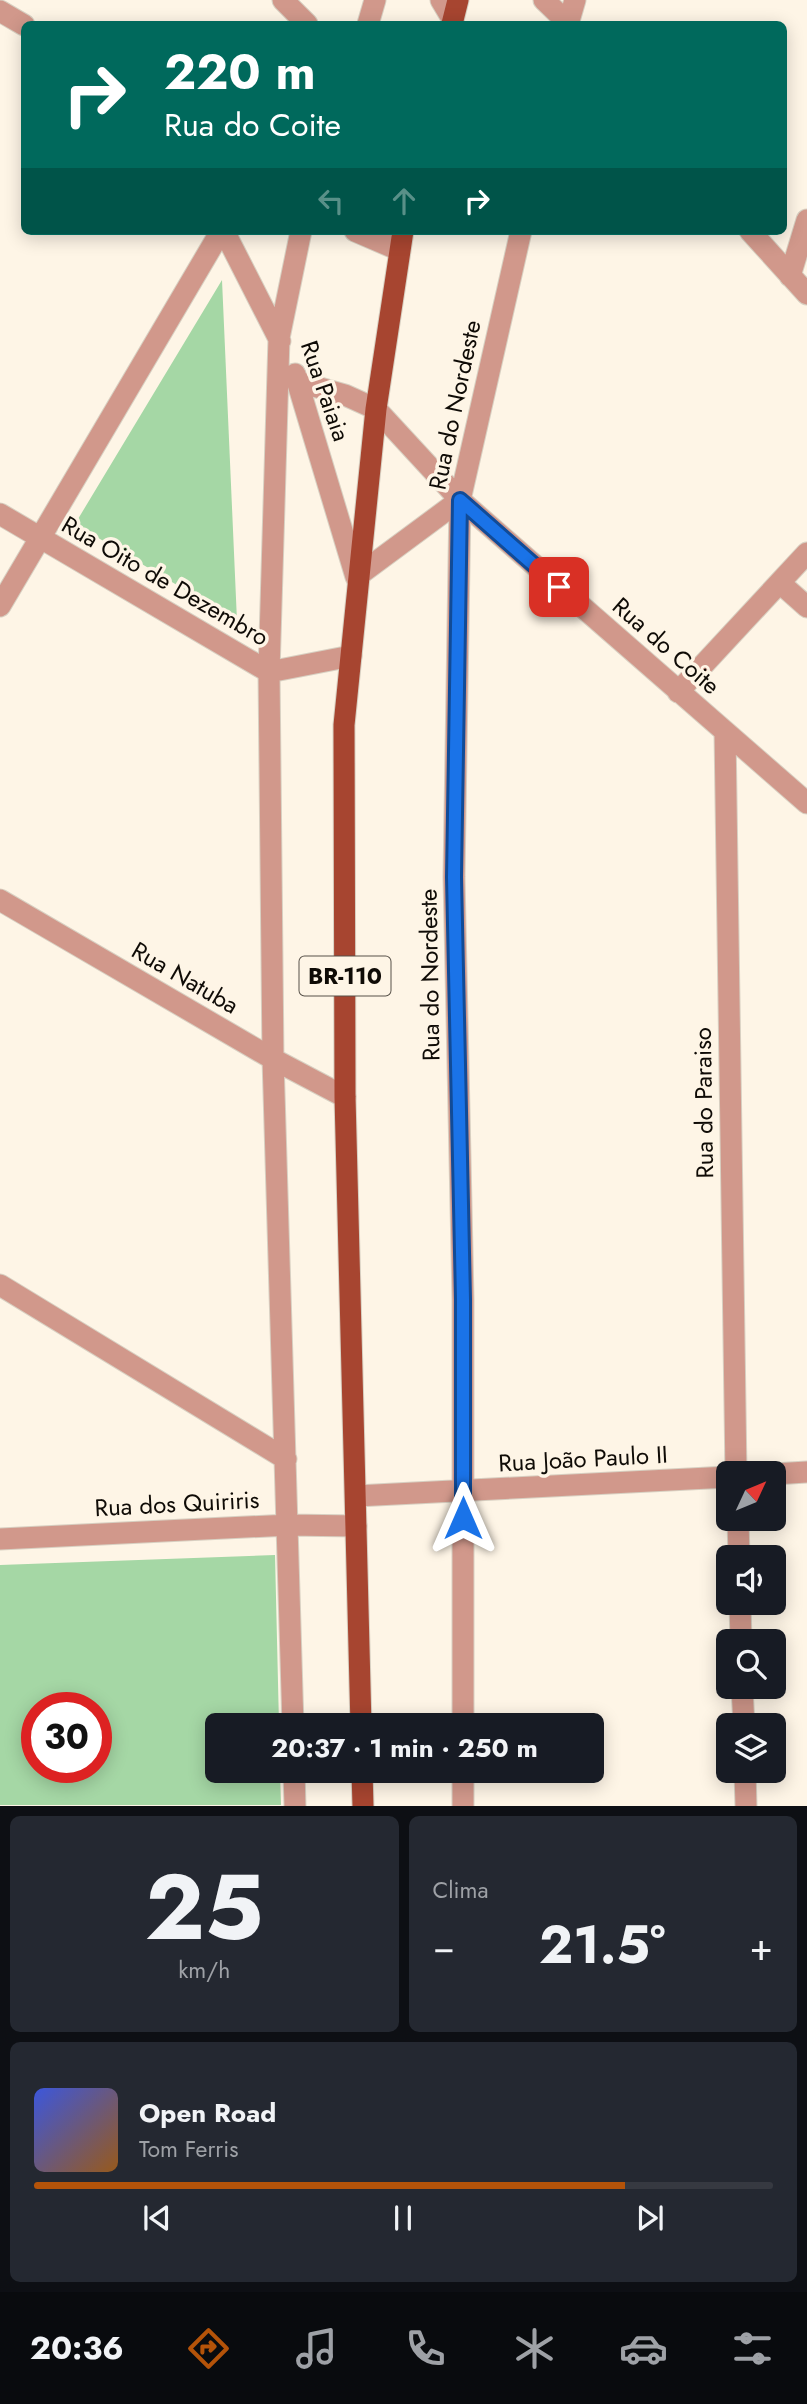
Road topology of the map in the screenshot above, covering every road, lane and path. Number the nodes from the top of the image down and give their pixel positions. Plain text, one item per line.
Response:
1 (283, 0) edge
2 (375, 0) edge
3 (441, 0) edge
4 (544, 0) edge
5 (575, 0) edge
6 (0, 11) edge
7 (454, 15) edge
8 (304, 21) edge
9 (369, 21) edge
10 (566, 21) edge
11 (570, 21) edge
12 (21, 23) edge
13 (807, 220) edge
14 (220, 235) edge
15 (224, 235) edge
16 (300, 235) edge
17 (373, 235) edge
18 (520, 235) edge
19 (754, 235) edge
20 (401, 241) edge
21 (790, 276) junction
22 (807, 294) edge
23 (279, 338) junction
24 (299, 382) junction
25 (376, 409) junction
26 (460, 500) junction
27 (0, 514) edge
28 (40, 539) junction
29 (807, 553) edge
30 (356, 577) junction
31 (780, 583) junction
32 (0, 606) edge
33 (807, 607) edge
34 (351, 656) junction
35 (269, 672) junction
36 (678, 692) junction
37 (725, 732) junction
38 (807, 803) edge
39 (0, 900) edge
40 (273, 1059) junction
41 (345, 1097) junction
42 (0, 1285) edge
43 (286, 1460) junction
44 (736, 1461) edge
45 (807, 1472) edge
46 (786, 1473) edge
47 (716, 1478) edge
48 (463, 1492) junction
49 (356, 1496) junction
50 (289, 1525) junction
51 (356, 1525) junction
52 (0, 1539) edge
53 (293, 1713) edge
54 (361, 1713) edge
55 (463, 1713) edge
56 (294, 1783) edge
57 (362, 1783) edge
58 (463, 1783) edge
59 (745, 1783) edge
60 (295, 1805) edge
61 (363, 1805) edge
62 (463, 1805) edge
63 (746, 1805) edge

1 - 8 street
2 - 9 street
3 - 7 street
4 - 10 street
5 - 11 street
6 - 12 street
13 - 21 street
14 - 28 street
15 - 23 street, Rua Paiaia
16 - 23 street
17 - 20 street
18 - 26 street, Rua do Nordeste
19 - 21 street
20 - 25 main road, BR-110
21 - 22 street
23 - 24 street, Rua Paiaia
23 - 35 street
24 - 25 street
24 - 30 street, Rua Paiaia
25 - 26 street, Rua do Coite
25 - 30 main road, BR-110
26 - 30 street
26 - 36 street, Rua do Coite
26 - 48 street, Rua do Nordeste
27 - 28 street, Rua Oito de Dezembro
28 - 32 street
28 - 35 street, Rua Oito de Dezembro
29 - 31 street
30 - 34 main road, BR-110
31 - 33 street
31 - 36 street
34 - 35 street, Rua Oito de Dezembro
34 - 41 main road, BR-110
35 - 40 street
36 - 37 street, Rua do Coite
37 - 38 street, Rua do Coite
37 - 44 street, Rua do Paraiso
39 - 40 street, Rua Natuba
40 - 41 street, Rua Natuba
40 - 43 street
41 - 49 main road, BR-110
42 - 43 street
43 - 50 street
45 - 46 street
47 - 48 street, Rua João Paulo II
48 - 49 street, Rua João Paulo II
48 - 55 street, Rua do Nordeste
49 - 51 main road, BR-110
50 - 51 street, Rua dos Quiriris
50 - 52 street, Rua dos Quiriris
50 - 53 street
51 - 54 main road, BR-110
56 - 60 street
57 - 61 main road
58 - 62 street
59 - 63 street

